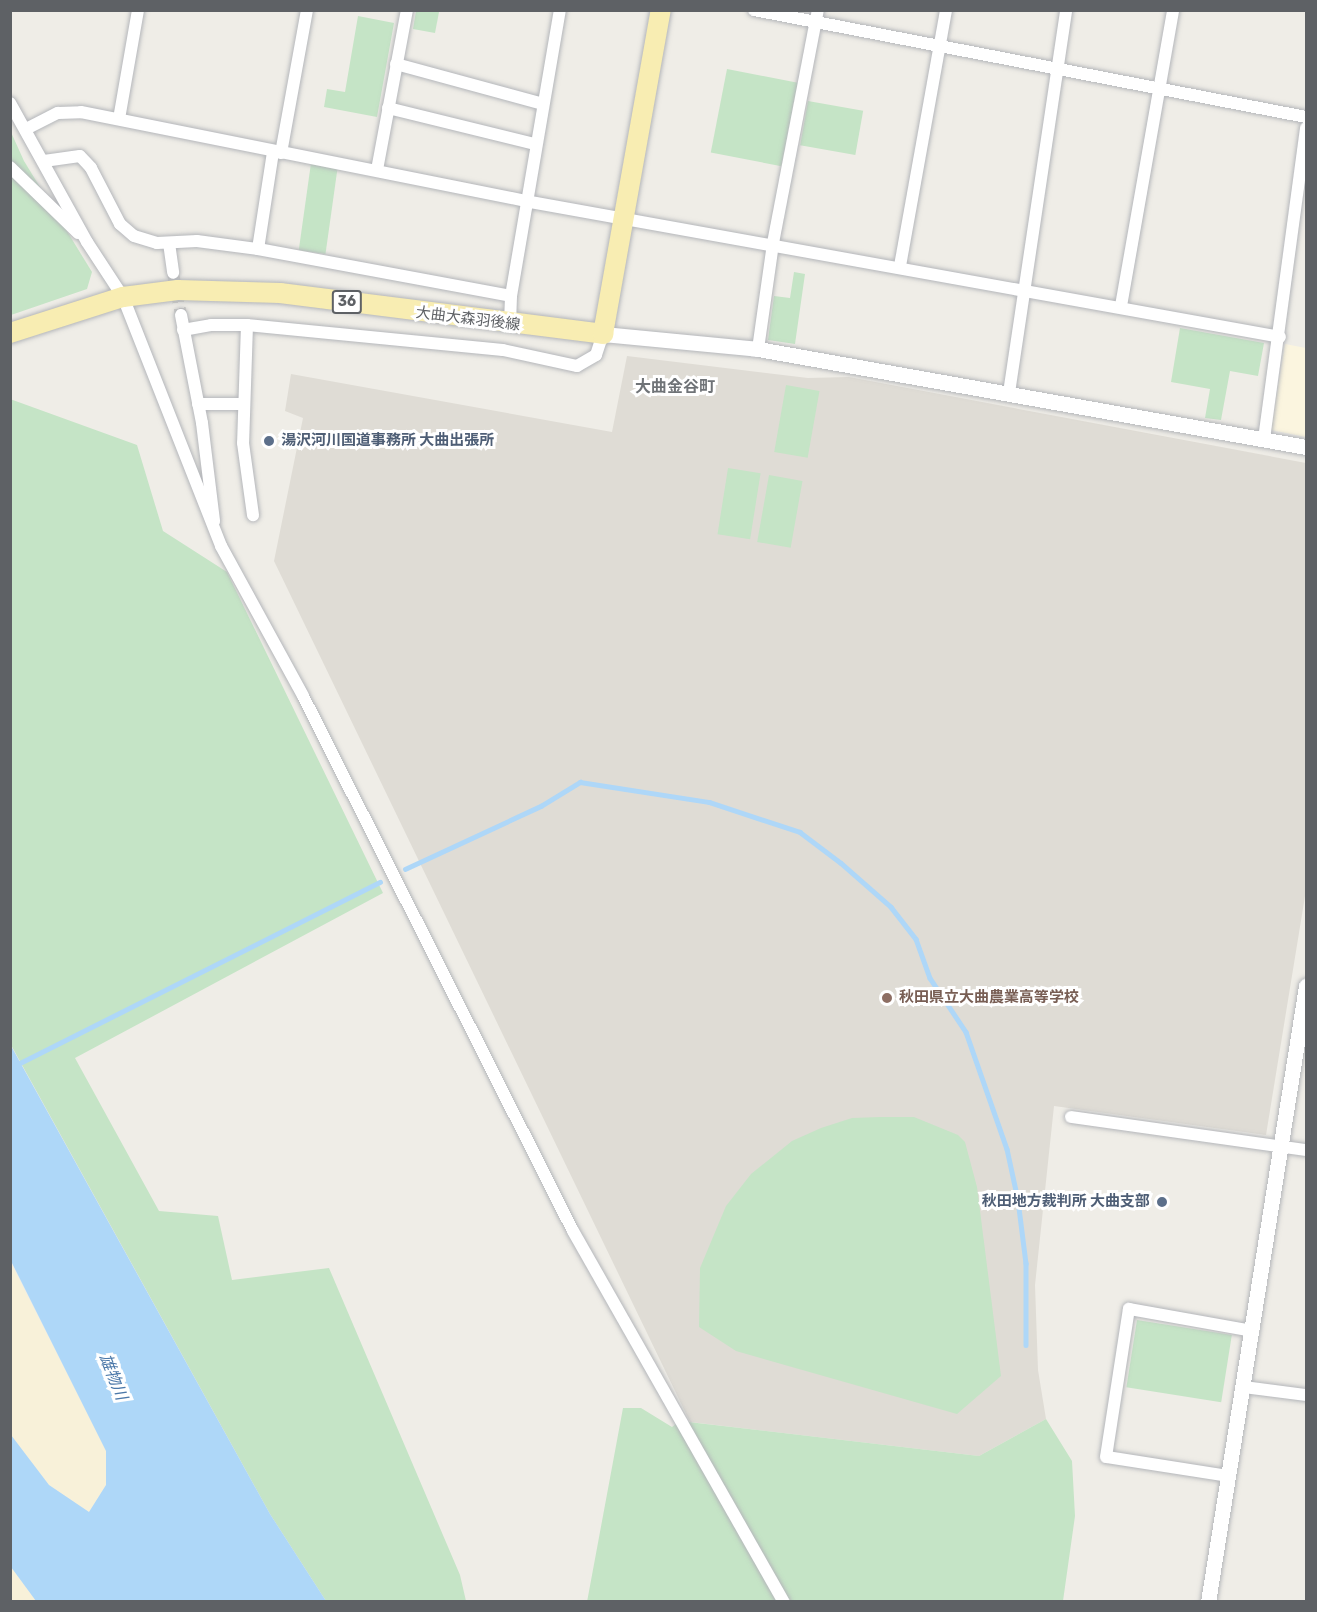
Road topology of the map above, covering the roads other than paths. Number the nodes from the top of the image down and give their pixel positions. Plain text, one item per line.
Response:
1 (138, 10) edge
2 (307, 10) edge
3 (407, 10) edge
4 (560, 10) edge
5 (661, 10) edge
6 (754, 10) edge
7 (946, 10) edge
8 (1066, 10) edge
9 (1173, 10) edge
10 (817, 16) edge
11 (940, 46) junction
12 (396, 64) junction
13 (1058, 69) junction
14 (1159, 87) junction
15 (10, 102) edge
16 (543, 104) junction
17 (388, 108) junction
18 (1306, 117) edge
19 (119, 119) junction
20 (1306, 128) edge
21 (26, 129) junction
22 (535, 144) junction
23 (277, 153) junction
24 (45, 161) junction
25 (1305, 165) edge
26 (10, 167) edge
27 (376, 170) junction
28 (525, 201) junction
29 (621, 217) junction
30 (87, 242) junction
31 (169, 243) junction
32 (773, 243) junction
33 (258, 249) junction
34 (900, 266) junction
35 (173, 273) tunnel mouth
36 (1024, 289) junction
37 (511, 296) junction
38 (123, 297) junction
39 (1121, 306) junction
40 (181, 315) tunnel mouth
41 (510, 324) junction
42 (247, 325) junction
43 (183, 330) junction
44 (10, 333) edge
45 (603, 334) junction
46 (1280, 337) junction
47 (758, 349) junction
48 (1009, 393) junction
49 (198, 404) junction
50 (243, 404) junction
51 (1264, 439) junction
52 (1306, 447) edge
53 (253, 515) dead end
54 (215, 532) junction
55 (1306, 986) edge
56 (1301, 1055) edge
57 (1071, 1117) dead end
58 (1282, 1145) junction
59 (1306, 1150) edge
60 (1253, 1331) junction
61 (1244, 1387) junction
62 (1306, 1395) edge
63 (1228, 1476) junction
64 (784, 1602) edge
65 (1208, 1602) edge

1 - 19 street
2 - 23 street
3 - 12 street
4 - 16 street
5 - 29 main road
6 - 10 street
7 - 11 street
8 - 13 street
9 - 14 street
10 - 11 street
10 - 32 street
11 - 13 street
11 - 34 street
12 - 16 street
12 - 17 street
13 - 14 street
13 - 36 street
14 - 18 street
14 - 39 street
15 - 21 street
16 - 22 street
17 - 22 street
17 - 27 street
19 - 21 street
19 - 23 street
20 - 25 street
21 - 24 street
22 - 28 street
23 - 27 street
23 - 33 street
24 - 30 street
24 - 31 street
25 - 46 street
26 - 30 street
27 - 28 street
28 - 29 street
28 - 37 street
29 - 32 street
29 - 45 main road
30 - 38 street
31 - 33 street
31 - 35 street
32 - 34 street
32 - 47 street
33 - 37 street
34 - 36 street
36 - 39 street
36 - 48 street
37 - 41 street
38 - 41 main road, 大曲大森羽後線 / 36
38 - 44 main road, 大曲大森羽後線 / 36
38 - 54 street
39 - 46 street
40 - 43 street
41 - 45 main road, 大曲大森羽後線 / 36
42 - 43 street
42 - 45 street
42 - 50 street
43 - 49 street
45 - 47 street
46 - 51 street
47 - 48 street
48 - 51 street
49 - 50 street
49 - 54 street
50 - 53 street
51 - 52 street
54 - 64 street
55 - 56 street
56 - 58 street
57 - 58 street
58 - 59 street
58 - 60 street
60 - 61 street
60 - 63 street
61 - 62 street
61 - 63 street
63 - 65 street

